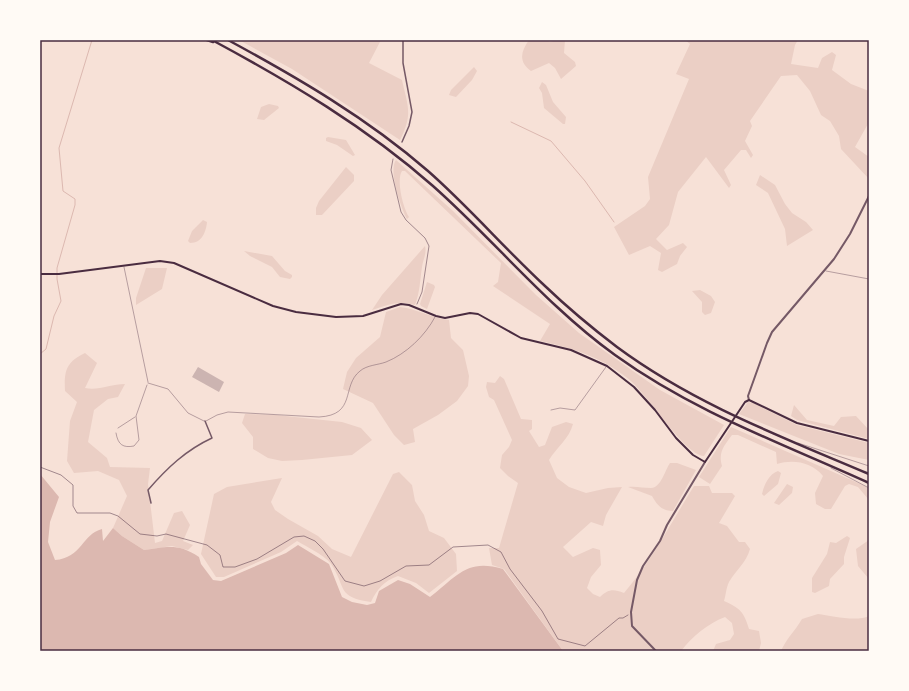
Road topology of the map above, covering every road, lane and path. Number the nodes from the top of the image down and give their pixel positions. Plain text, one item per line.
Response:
1 (207, 40) edge
2 (212, 40) edge
3 (228, 40) edge
4 (403, 40) edge
5 (226, 48) junction
6 (402, 142) dead end
7 (393, 159) dead end
8 (869, 196) edge
9 (124, 266) junction
10 (826, 271) junction
11 (40, 274) edge
12 (869, 279) edge
13 (416, 307) junction
14 (436, 316) junction
15 (607, 366) junction
16 (148, 383) junction
17 (749, 400) junction
18 (551, 410) dead end
19 (136, 416) junction
20 (205, 421) junction
21 (118, 428) dead end
22 (116, 433) dead end
23 (785, 438) junction
24 (869, 441) edge
25 (818, 460) junction
26 (705, 462) junction
27 (869, 466) edge
28 (40, 467) edge
29 (869, 474) edge
30 (869, 483) edge
31 (869, 488) edge
32 (151, 503) dead end
33 (631, 613) junction
34 (656, 651) edge

1 - 5 highway
2 - 5 highway
3 - 23 highway
4 - 6 street
5 - 25 highway
7 - 13 path
8 - 10 street
9 - 11 main road
9 - 13 main road
9 - 16 lane
10 - 12 lane
10 - 17 street
13 - 14 main road
14 - 15 main road
14 - 20 lane
15 - 18 lane
15 - 26 main road
16 - 19 lane
16 - 20 lane
17 - 24 main road
17 - 26 main road
19 - 21 lane
19 - 22 lane
20 - 32 street
23 - 27 lane
23 - 29 highway
25 - 30 highway
25 - 31 lane
26 - 33 street
28 - 33 path
33 - 34 street

